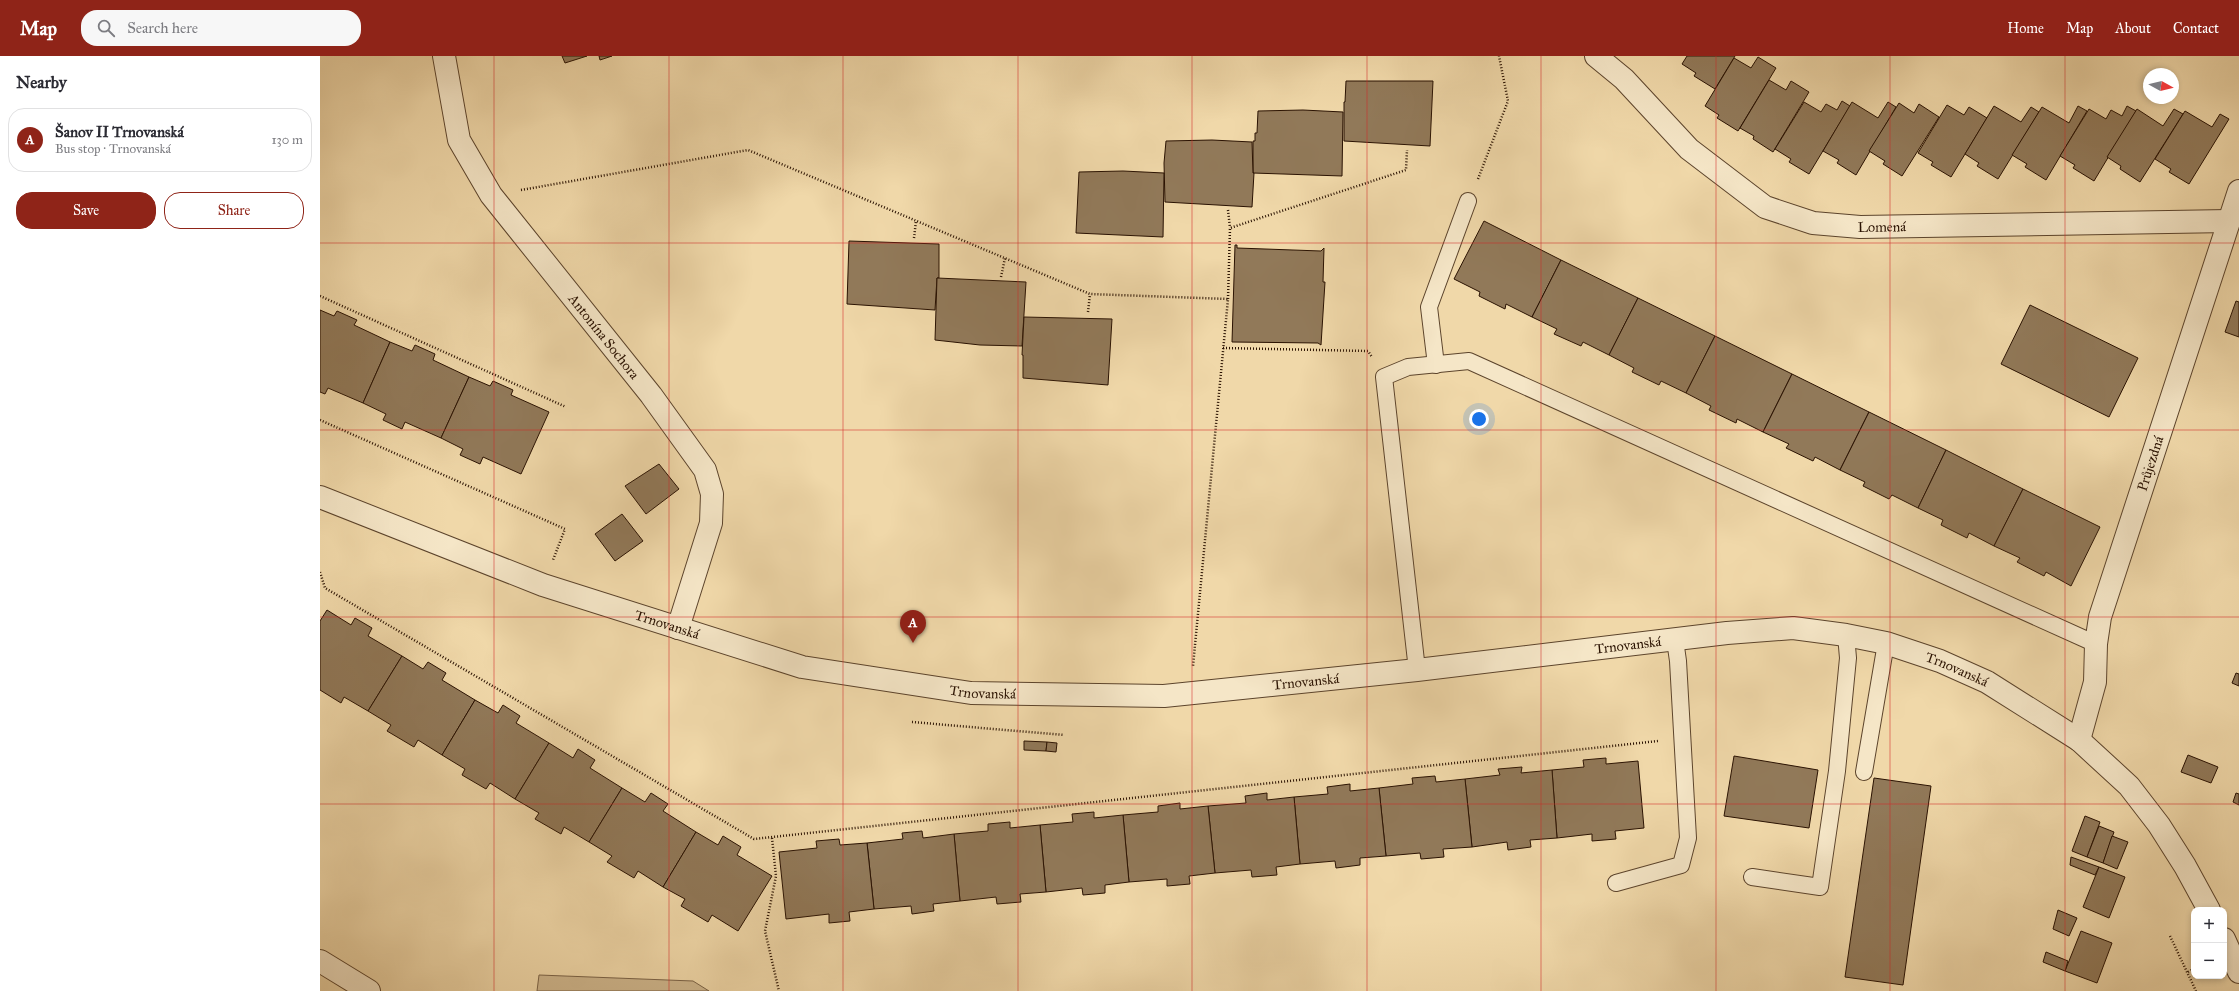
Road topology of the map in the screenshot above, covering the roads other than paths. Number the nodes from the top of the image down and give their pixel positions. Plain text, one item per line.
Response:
1 (444, 56) edge
2 (1596, 56) edge
3 (2239, 191) edge
4 (1468, 202) road end
5 (2229, 221) junction
6 (1436, 365) junction
7 (320, 497) edge
8 (678, 628) junction
9 (1846, 635) junction
10 (1675, 640) junction
11 (1886, 643) junction
12 (2096, 644) junction
13 (1417, 670) junction
14 (2079, 740) junction
15 (1864, 772) dead end
16 (1752, 877) dead end
17 (1616, 883) dead end
18 (2207, 907) edge
19 (2226, 943) edge
20 (320, 961) edge
21 (2239, 972) edge
22 (369, 991) edge

1 - 8 street, Antonína Sochora
2 - 5 street, Lomená
3 - 5 street, Průjezdná
4 - 6 lane
5 - 12 street, Průjezdná
6 - 12 lane
6 - 13 lane
7 - 8 street, Trnovanská
8 - 13 street, Trnovanská
9 - 10 street, Trnovanská
9 - 11 street, Trnovanská
9 - 16 lane
10 - 13 street, Trnovanská
10 - 17 lane
11 - 14 street, Trnovanská
11 - 15 lane
12 - 14 street, Průjezdná
14 - 18 street, Trnovanská
19 - 21 street
20 - 22 street

